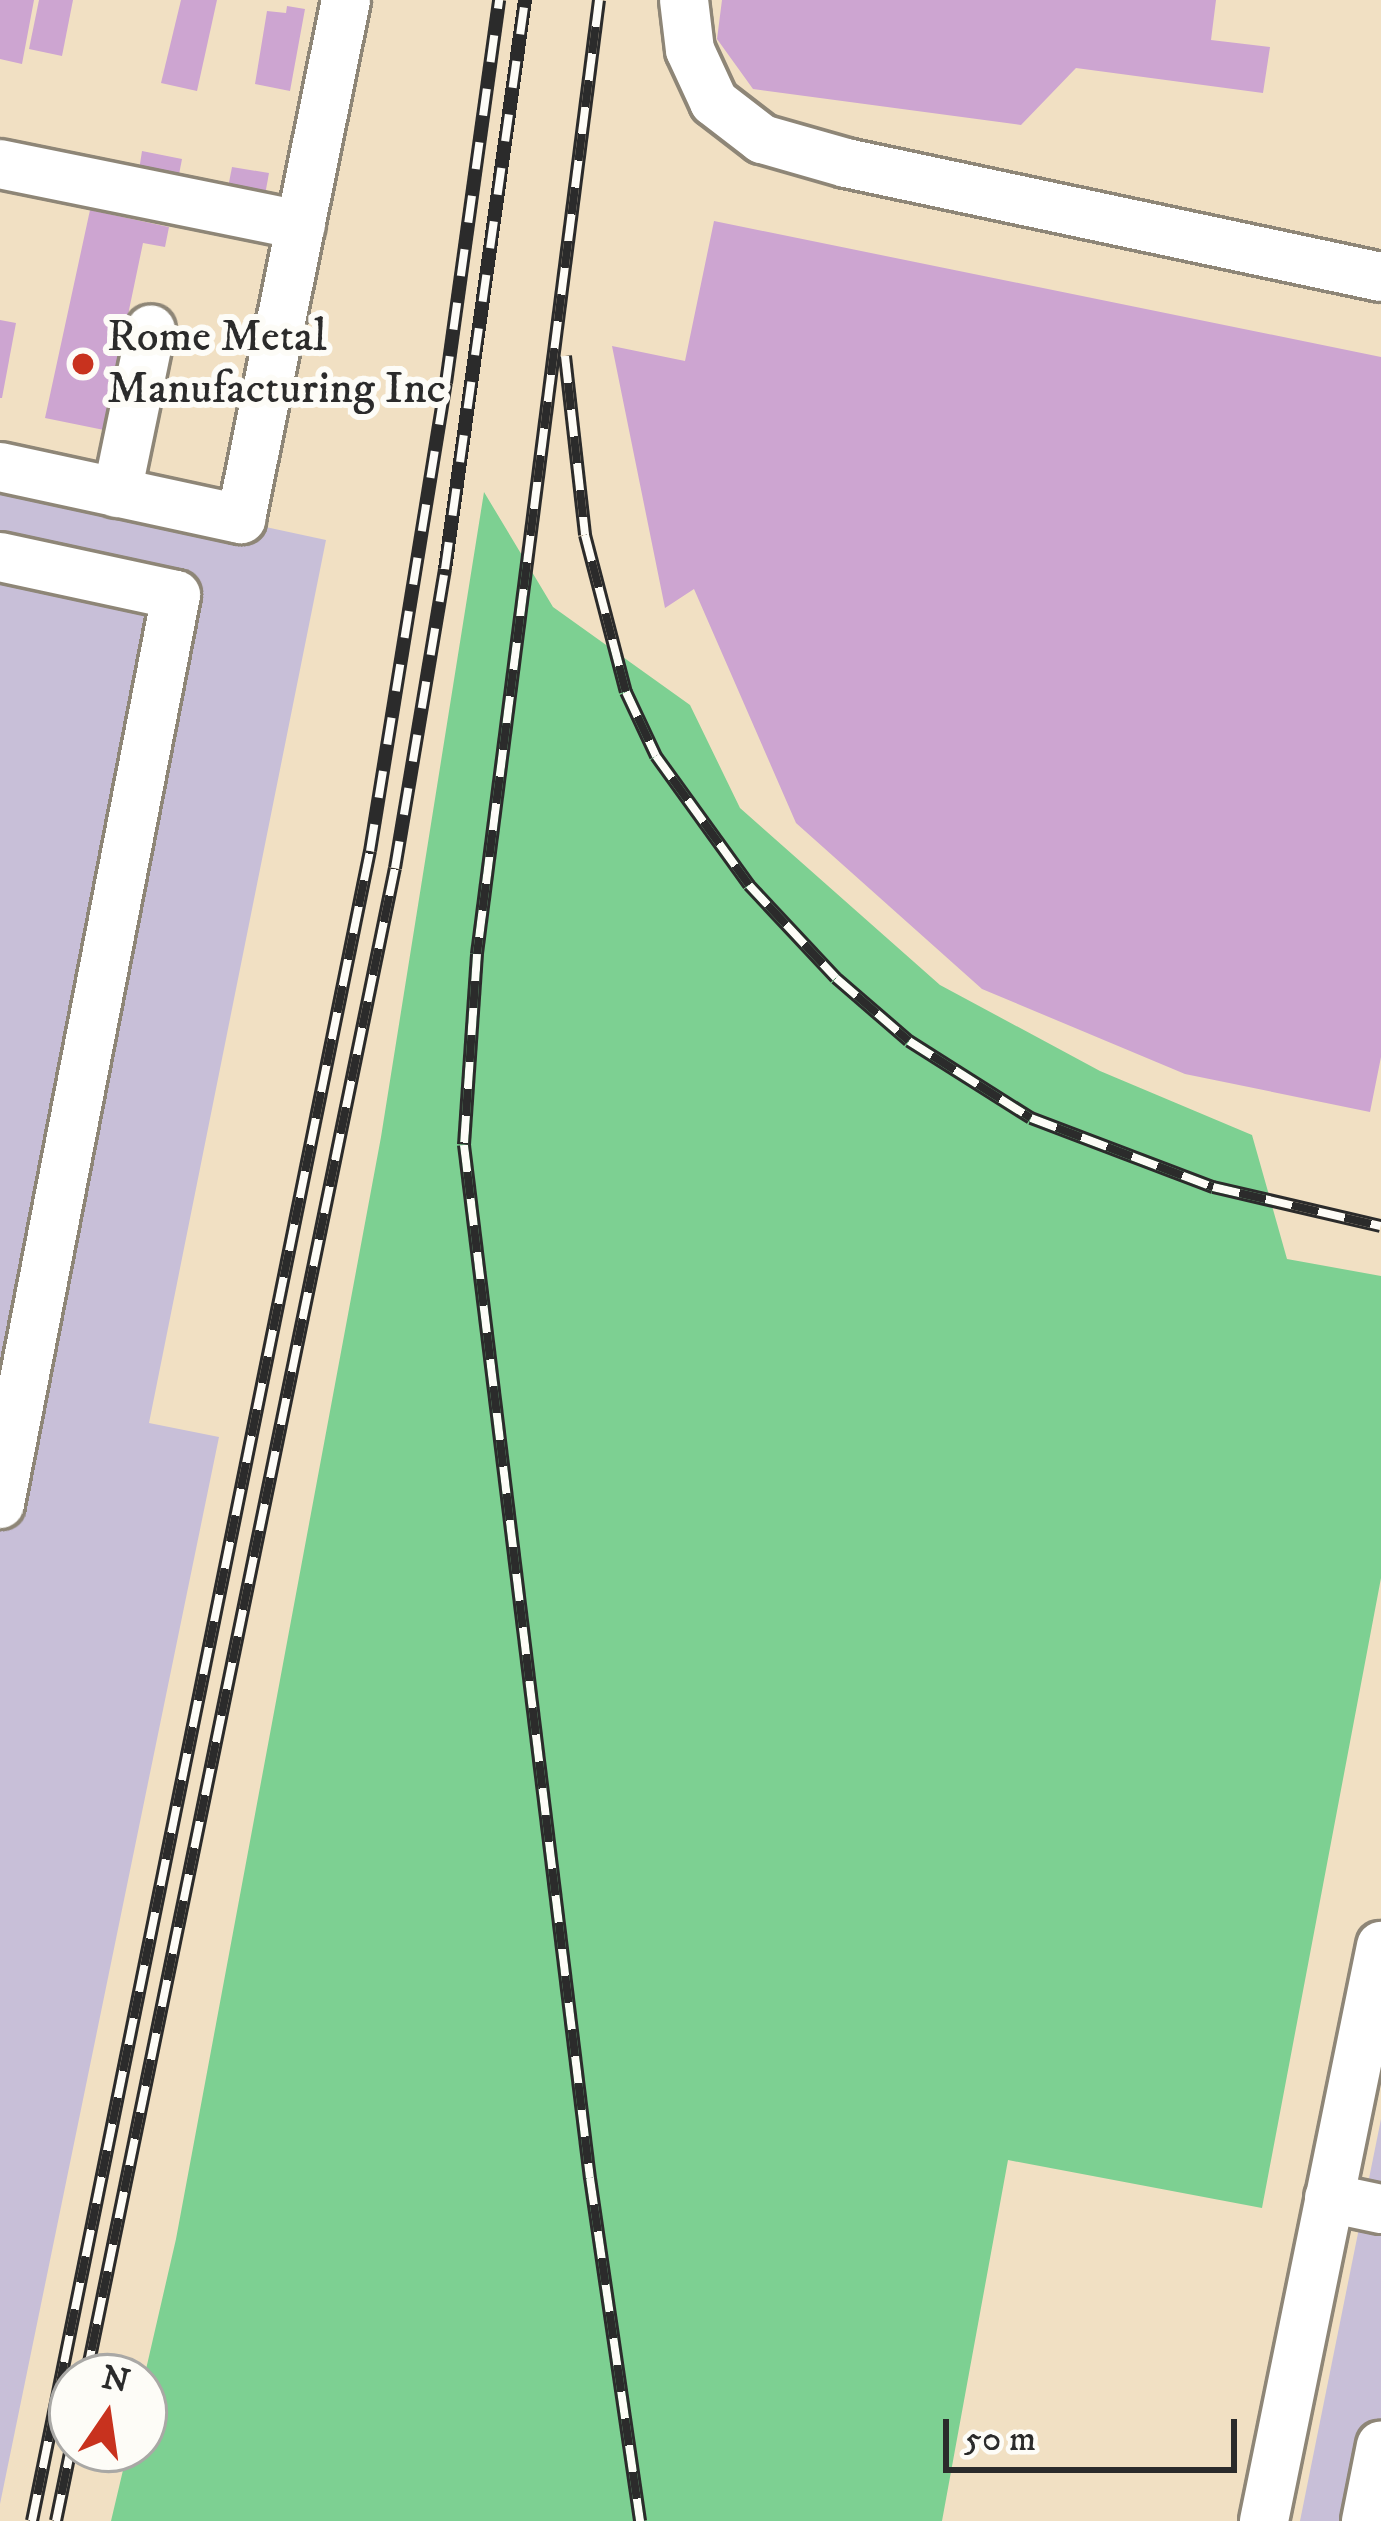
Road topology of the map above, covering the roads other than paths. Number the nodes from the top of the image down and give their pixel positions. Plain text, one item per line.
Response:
1 (346, 0) edge
2 (684, 0) edge
3 (0, 164) edge
4 (301, 225) junction
5 (1381, 277) edge
6 (151, 328) dead end
7 (0, 467) edge
8 (117, 493) junction
9 (0, 557) edge
10 (0, 1504) edge
11 (1379, 1969) edge
12 (1330, 2198) junction
13 (1381, 2209) edge
14 (1381, 2445) edge
15 (1264, 2521) edge
16 (1366, 2521) edge

1 - 4 street
2 - 5 street
3 - 4 street
4 - 8 street
6 - 8 street
7 - 8 street
9 - 10 street
11 - 12 street
12 - 13 street
12 - 15 street
14 - 16 street

